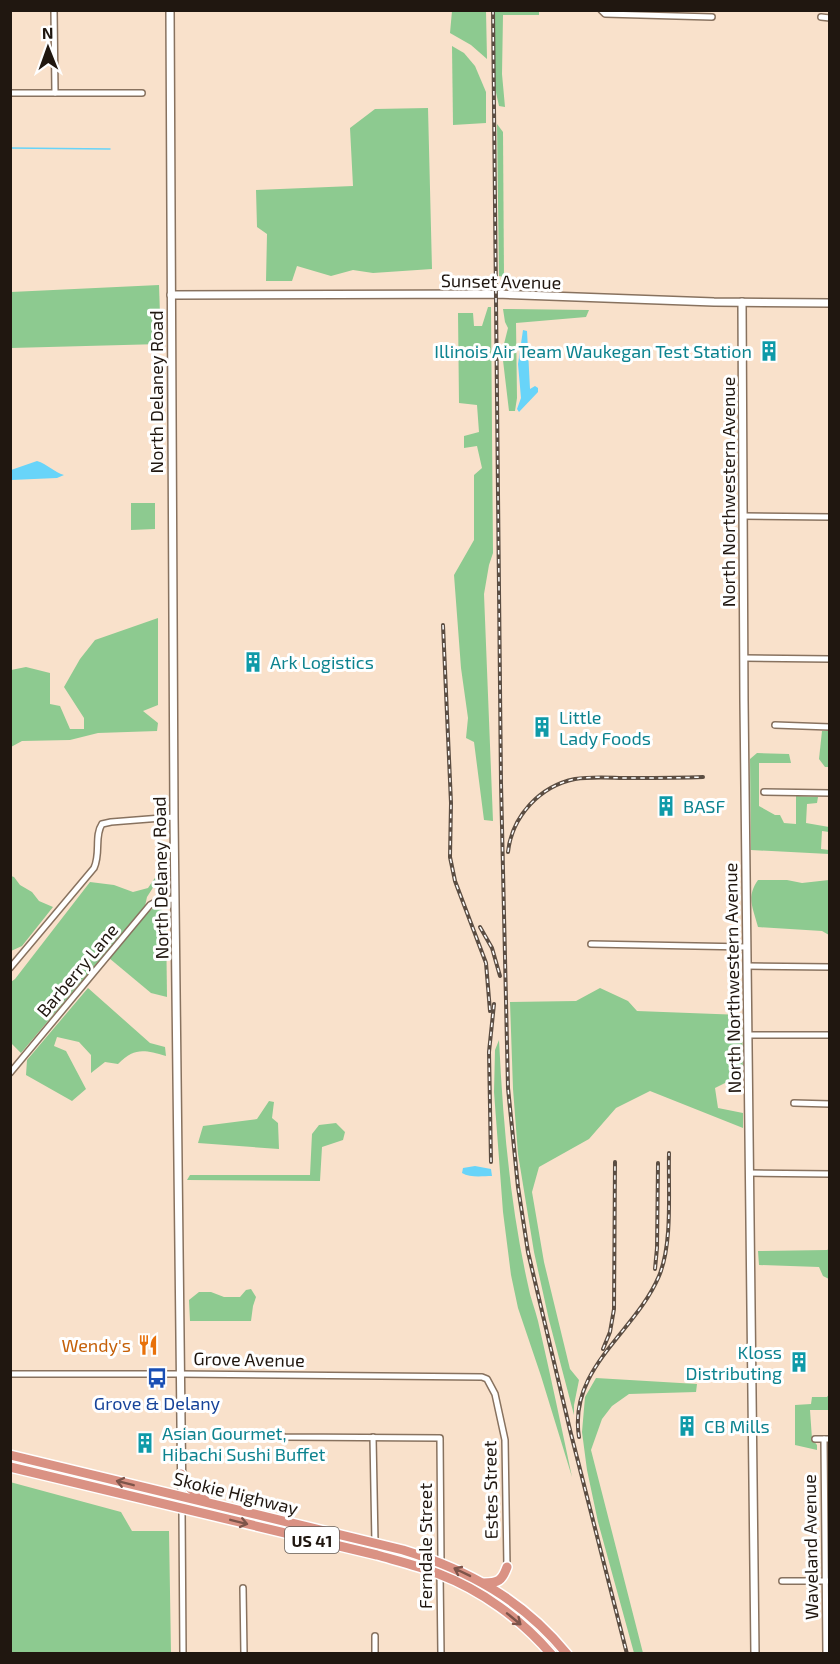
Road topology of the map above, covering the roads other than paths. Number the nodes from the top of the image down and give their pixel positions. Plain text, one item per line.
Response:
1 (54, 10) edge
2 (170, 10) edge
3 (601, 10) edge
4 (712, 17) dead end
5 (821, 17) dead end
6 (830, 18) edge
7 (10, 93) edge
8 (55, 93) junction
9 (142, 93) dead end
10 (171, 295) junction
11 (742, 302) junction
12 (830, 303) edge
13 (743, 516) junction
14 (830, 517) edge
15 (744, 658) junction
16 (830, 659) edge
17 (775, 725) dead end
18 (830, 727) edge
19 (764, 792) dead end
20 (830, 793) edge
21 (174, 818) junction
22 (175, 899) junction
23 (591, 944) dead end
24 (747, 947) junction
25 (747, 966) junction
26 (830, 967) edge
27 (10, 968) edge
28 (748, 1035) junction
29 (830, 1035) edge
30 (10, 1073) edge
31 (794, 1103) dead end
32 (830, 1104) edge
33 (749, 1173) junction
34 (830, 1174) edge
35 (10, 1374) edge
36 (180, 1374) junction
37 (487, 1379) joint
38 (280, 1434) dead end
39 (373, 1437) junction
40 (815, 1439) dead end
41 (827, 1439) edge
42 (10, 1455) edge
43 (10, 1467) edge
44 (181, 1474) junction
45 (182, 1497) junction
46 (210, 1504) junction
47 (182, 1509) junction
48 (375, 1544) junction
49 (441, 1562) junction
50 (507, 1567) joint
51 (440, 1574) junction
52 (782, 1581) dead end
53 (828, 1581) edge
54 (484, 1583) junction
55 (243, 1588) dead end
56 (540, 1624) junction
57 (375, 1636) dead end
58 (183, 1653) edge
59 (244, 1653) edge
60 (375, 1653) edge
61 (441, 1653) edge
62 (551, 1653) edge
63 (567, 1653) edge
64 (573, 1653) edge
65 (754, 1653) edge
66 (826, 1653) edge

1 - 8 street
2 - 10 street, North Delaney Road
3 - 4 street
5 - 6 street
7 - 8 street
8 - 9 street
10 - 11 street, Sunset Avenue
10 - 21 street, North Delaney Road
11 - 12 street, Sunset Avenue
11 - 13 street, North Northwestern Avenue
13 - 14 street
13 - 15 street, North Northwestern Avenue
15 - 16 street
15 - 24 street, North Northwestern Avenue
17 - 18 street
19 - 20 street
21 - 22 street, North Delaney Road
21 - 27 street
22 - 30 street, Barberry Lane
22 - 36 street, North Delaney Road
23 - 24 street
24 - 25 street, North Northwestern Avenue
25 - 26 street
25 - 28 street, North Northwestern Avenue
28 - 29 street
28 - 33 street, North Northwestern Avenue
31 - 32 street
33 - 34 street
33 - 65 street, North Northwestern Avenue
35 - 36 street, Grove Avenue
36 - 37 street, Grove Avenue
36 - 44 street, North Delaney Road
37 - 50 street, Estes Street
38 - 39 street
39 - 48 street
39 - 49 street, Ferndale Street
40 - 41 street
41 - 53 street, Waveland Avenue
45 -> 42 highway, Skokie Highway / US 41
43 - 47 highway, Skokie Highway / US 41
44 - 45 street, North Delaney Road
44 - 46 highway
45 - 46 highway, Skokie Highway / US 41
45 - 47 street, North Delaney Road
46 - 48 highway, Skokie Highway / US 41
47 -> 51 highway, Skokie Highway / US 41
47 - 58 street, North Delaney Road
48 - 49 highway, Skokie Highway / US 41
49 - 51 street, Ferndale Street
54 -> 49 highway, Skokie Highway / US 41
50 - 54 highway
51 - 61 street, Ferndale Street
51 -> 62 highway, Skokie Highway / US 41
52 - 53 street
53 - 66 street, Waveland Avenue
54 - 56 highway, Skokie Highway / US 41
55 - 59 street
56 - 63 highway, Skokie Highway / US 41
56 - 64 highway
57 - 60 street

